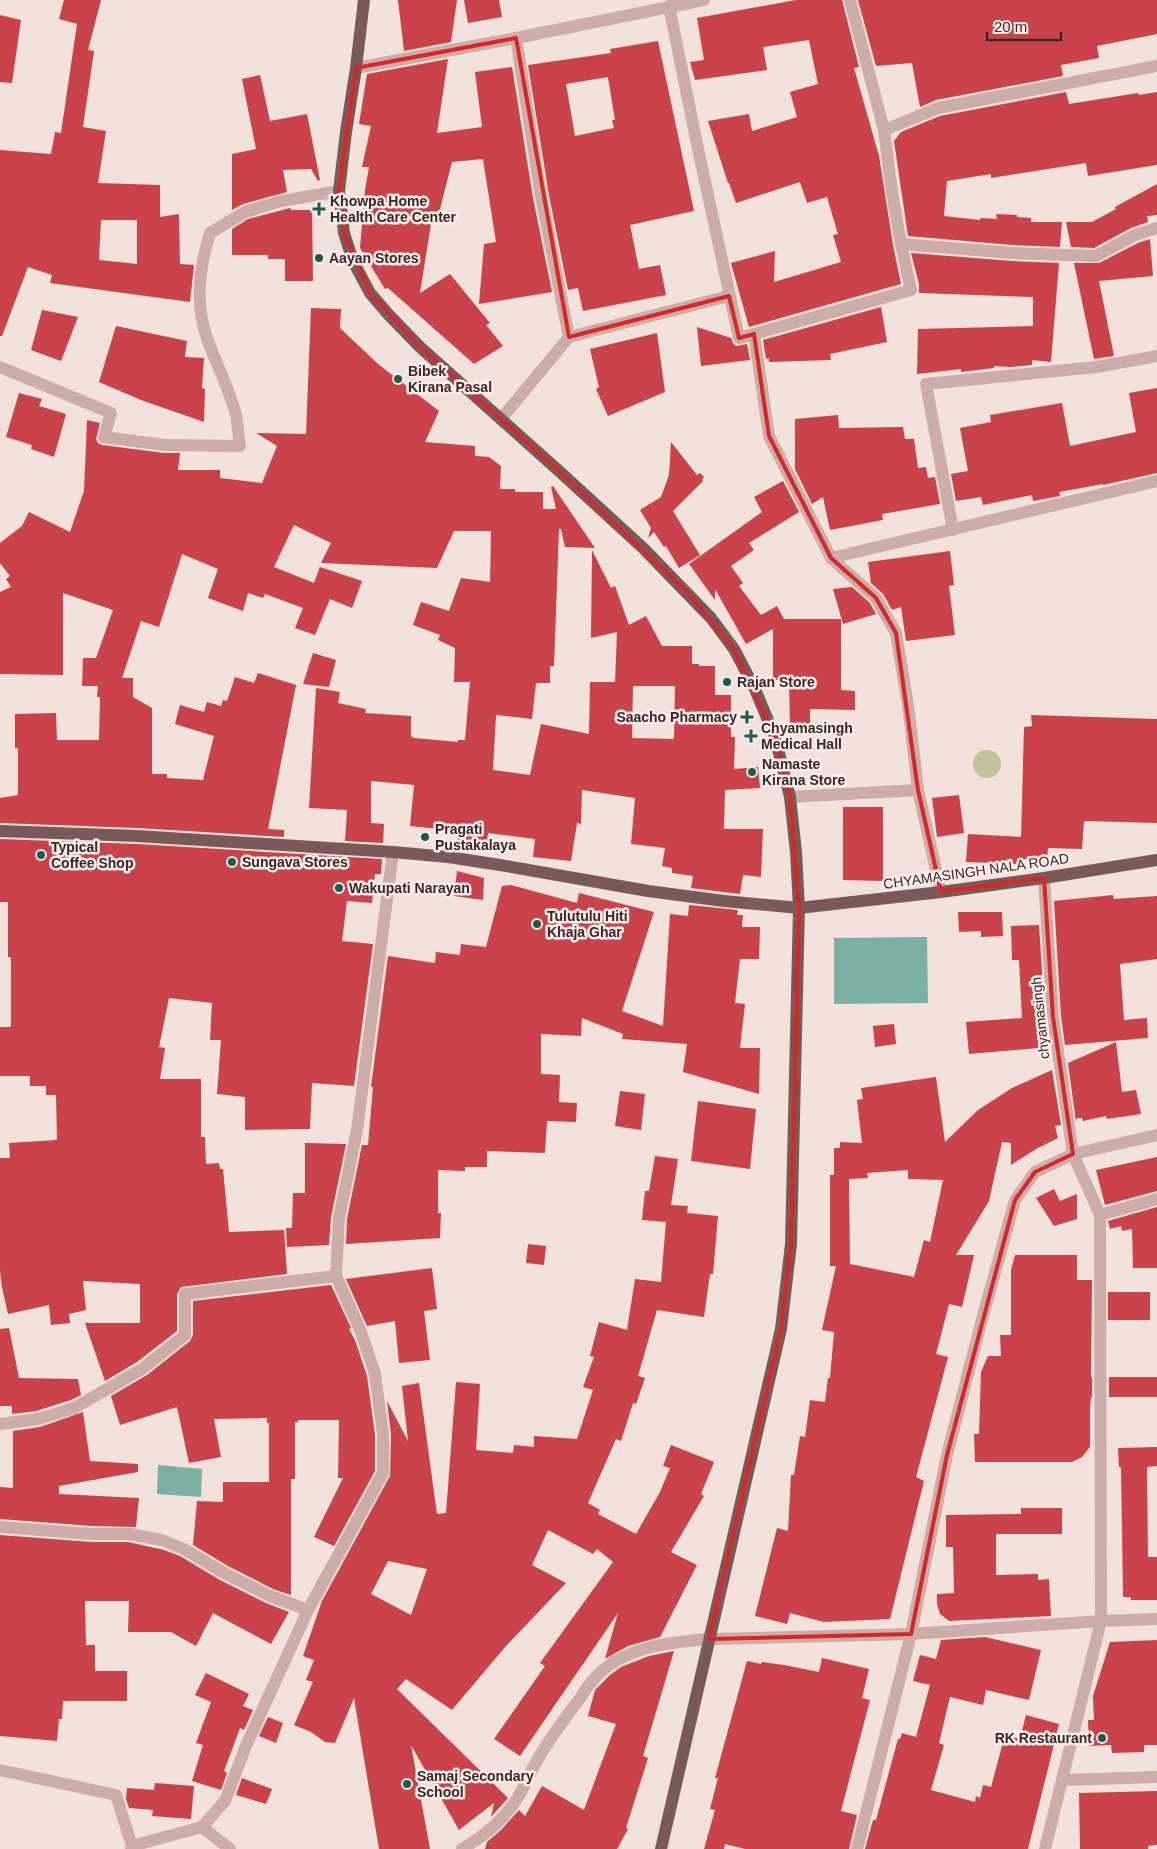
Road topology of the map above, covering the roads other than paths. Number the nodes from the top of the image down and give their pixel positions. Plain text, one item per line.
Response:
1 (364, 0) edge
2 (704, 0) edge
3 (850, 0) edge
4 (669, 6) junction
5 (516, 38) junction
6 (1157, 66) edge
7 (356, 68) junction
8 (884, 130) junction
9 (339, 191) junction
10 (1157, 228) edge
11 (901, 244) junction
12 (729, 296) junction
13 (754, 334) junction
14 (569, 337) junction
15 (1157, 356) edge
16 (0, 367) edge
17 (501, 419) junction
18 (1157, 481) edge
19 (953, 530) junction
20 (831, 558) junction
21 (918, 790) junction
22 (790, 797) junction
23 (0, 831) edge
24 (393, 852) junction
25 (1157, 860) edge
26 (1044, 878) junction
27 (941, 892) junction
28 (799, 908) junction
29 (1157, 1135) edge
30 (1073, 1154) junction
31 (1157, 1199) edge
32 (1100, 1215) junction
33 (336, 1276) junction
34 (0, 1424) edge
35 (0, 1527) edge
36 (308, 1610) junction
37 (1157, 1619) edge
38 (1101, 1621) junction
39 (910, 1634) junction
40 (708, 1639) junction
41 (0, 1770) edge
42 (1157, 1777) edge
43 (1062, 1780) junction
44 (202, 1826) junction
45 (224, 1847) edge
46 (131, 1848) edge
47 (462, 1849) edge
48 (661, 1849) edge
49 (858, 1849) edge
50 (1045, 1849) edge

1 - 7 main road
2 - 4 street
3 - 8 street
4 - 5 street
4 - 12 street
5 - 7 street
5 - 14 street
6 - 8 street
7 - 9 main road
8 - 11 street
9 - 16 street
9 - 17 main road
10 - 11 street
11 - 13 street
12 - 13 street
12 - 14 street
13 - 20 street
14 - 17 street
15 - 19 street
17 - 22 main road
18 - 19 street
19 - 20 street
20 - 21 street
21 - 22 street
21 - 27 street
22 - 28 main road
23 - 24 main road, CHYAMASINGH NALA ROAD
24 - 28 main road, CHYAMASINGH NALA ROAD
24 - 33 street
25 - 26 main road, CHYAMASINGH NALA ROAD
26 - 27 main road, CHYAMASINGH NALA ROAD
26 - 30 street, chyamasingh
27 - 28 main road, CHYAMASINGH NALA ROAD
28 - 40 main road
29 - 30 street
30 - 32 street, chyamasingh
30 - 39 street
31 - 32 street
32 - 38 street
33 - 34 street
33 - 36 street
35 - 36 street
36 - 44 street
37 - 38 street
38 - 39 street
38 - 43 street
39 - 40 street
39 - 49 street
40 - 47 street
40 - 48 main road
41 - 46 street
42 - 43 street
43 - 50 street
44 - 45 street
44 - 46 street

